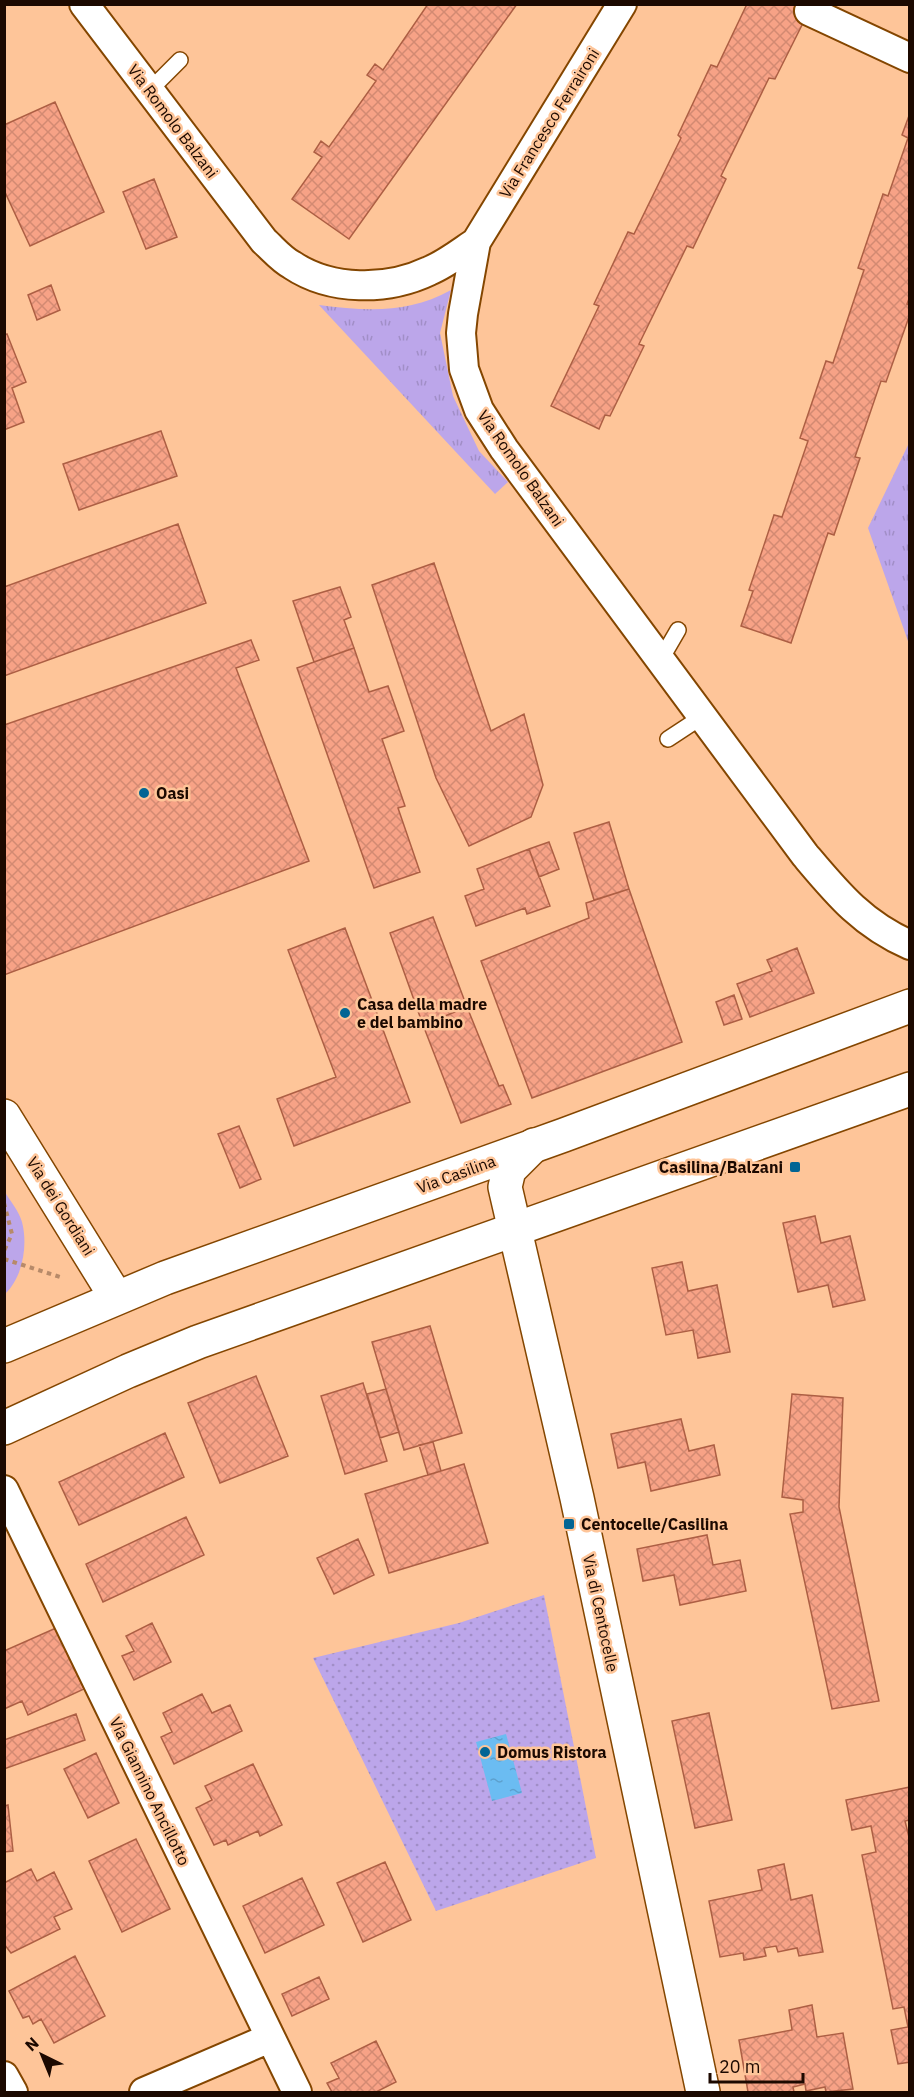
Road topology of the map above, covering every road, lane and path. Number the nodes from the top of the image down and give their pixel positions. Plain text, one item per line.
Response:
1 (84, 4) edge
2 (622, 4) edge
3 (809, 11) dead end
4 (909, 58) edge
5 (180, 60) dead end
6 (150, 90) junction
7 (476, 242) junction
8 (678, 630) dead end
9 (660, 661) junction
10 (703, 716) junction
11 (668, 739) dead end
12 (909, 945) edge
13 (909, 1006) edge
14 (909, 1089) edge
15 (4, 1116) edge
16 (534, 1145) junction
17 (4, 1203) edge
18 (515, 1229) junction
19 (4, 1251) edge
20 (4, 1259) edge
21 (60, 1277) dead end
22 (116, 1297) junction
23 (4, 1346) edge
24 (4, 1428) edge
25 (4, 1490) edge
26 (270, 2038) junction
27 (4, 2076) edge
28 (13, 2092) edge
29 (144, 2092) edge
30 (297, 2092) edge
31 (703, 2092) edge

1 - 6 street, Via Romolo Balzani
2 - 7 street, Via Francesco Ferraironi
3 - 4 street
5 - 6 lane
6 - 7 street, Via Romolo Balzani
7 - 9 street, Via Romolo Balzani
8 - 9 lane
9 - 10 street, Via Romolo Balzani
10 - 11 lane
10 - 12 street, Via Romolo Balzani
13 - 16 main road, Via Casilina
14 - 18 main road
15 - 22 main road, Via dei Gordiani
16 - 18 main road, Via di Centocelle
16 - 22 main road, Via Casilina
17 - 19 path
18 - 24 main road
18 - 31 main road, Via di Centocelle
20 - 21 path
22 - 23 main road, Via Casilina
25 - 26 street, Via Giannino Ancillotto
26 - 29 street
26 - 30 street, Via Giannino Ancillotto
27 - 28 street

